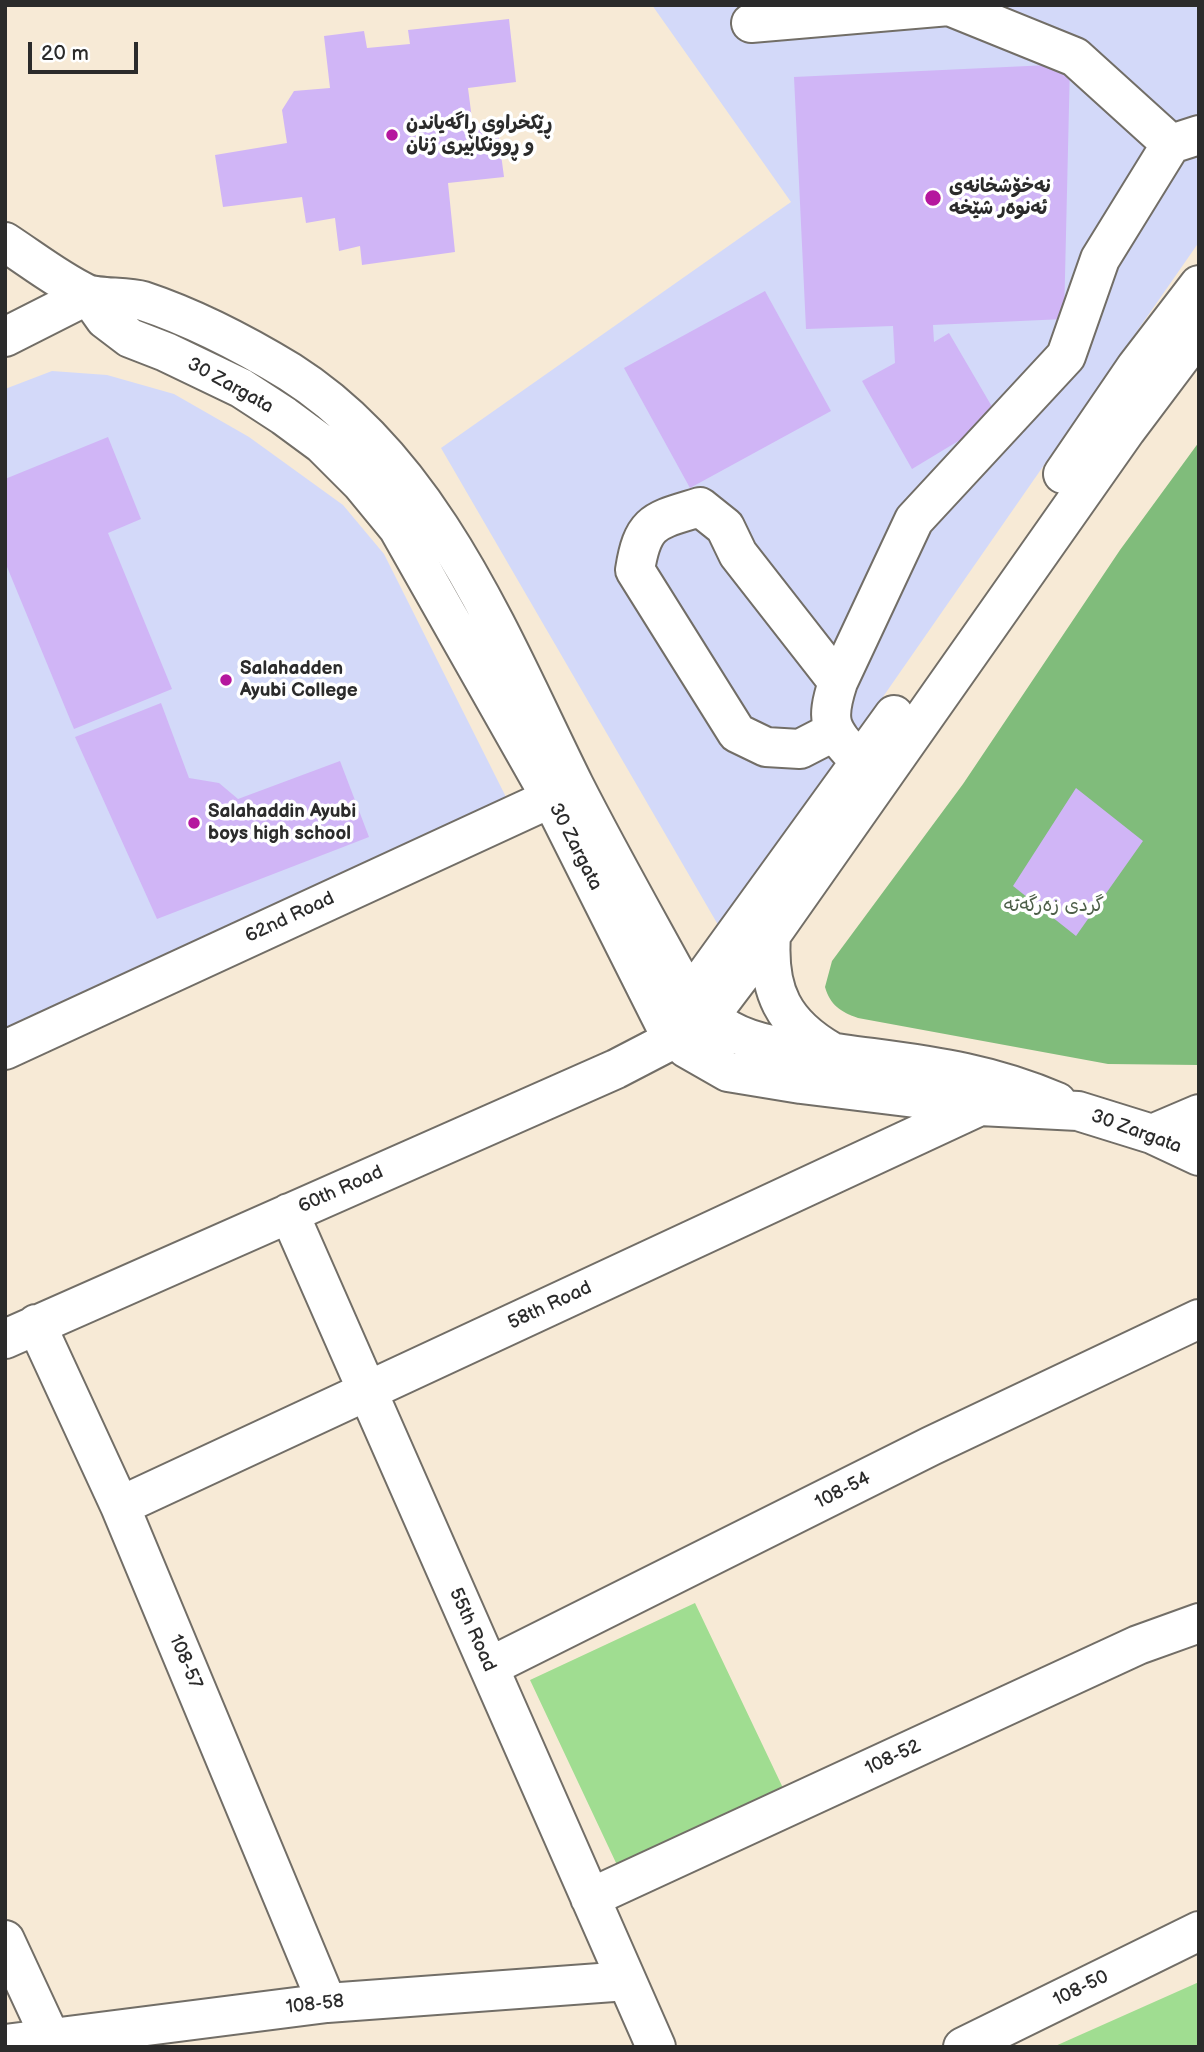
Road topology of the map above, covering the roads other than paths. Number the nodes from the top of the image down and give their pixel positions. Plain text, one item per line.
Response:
1 (751, 23) dead end
2 (1185, 139) edge
3 (5, 242) edge
4 (1199, 285) edge
5 (88, 295) junction
6 (1199, 333) edge
7 (5, 337) edge
8 (838, 682) junction
9 (833, 733) junction
10 (860, 762) junction
11 (563, 793) junction
12 (771, 935) junction
13 (700, 1007) junction
14 (676, 1038) junction
15 (5, 1050) edge
16 (834, 1053) junction
17 (980, 1106) junction
18 (1078, 1111) junction
19 (1199, 1114) edge
20 (1153, 1134) junction
21 (1199, 1156) edge
22 (289, 1213) junction
23 (1199, 1319) edge
24 (21, 1332) edge
25 (367, 1390) junction
26 (120, 1506) junction
27 (1199, 1623) edge
28 (489, 1667) junction
29 (590, 1898) junction
30 (1199, 1930) edge
31 (5, 1940) edge
32 (627, 1981) junction
33 (327, 2003) junction
34 (51, 2043) edge
35 (5, 2044) edge
36 (656, 2047) edge
37 (963, 2047) edge

1 - 2 street
2 - 8 street
3 - 5 street
4 - 10 street
5 - 7 street
5 - 11 street
6 - 12 street
8 - 9 street
8 - 9 street
9 - 10 street
10 - 13 street
11 - 13 street
11 - 14 street, 30 Zargata
11 - 15 street, 62nd Road
12 - 13 street
12 - 16 street
13 - 14 street
13 - 16 street
14 - 17 street, 30 Zargata
14 - 22 street, 60th Road
16 - 18 street
17 - 18 street, 30 Zargata
17 - 25 street, 58th Road
18 - 20 street, 30 Zargata
19 - 20 street
20 - 21 street, 30 Zargata
22 - 24 street, 60th Road
22 - 25 street, 55th Road
23 - 28 street, 108-54
24 - 26 street, 108-57
25 - 26 street, 58th Road
25 - 28 street, 55th Road
26 - 33 street, 108-57
27 - 29 street, 108-52
28 - 29 street, 55th Road
29 - 32 street, 55th Road
30 - 37 street, 108-50
31 - 34 street
32 - 33 street, 108-58
32 - 36 street, 55th Road
33 - 34 street, 108-58
34 - 35 street, 108-58

